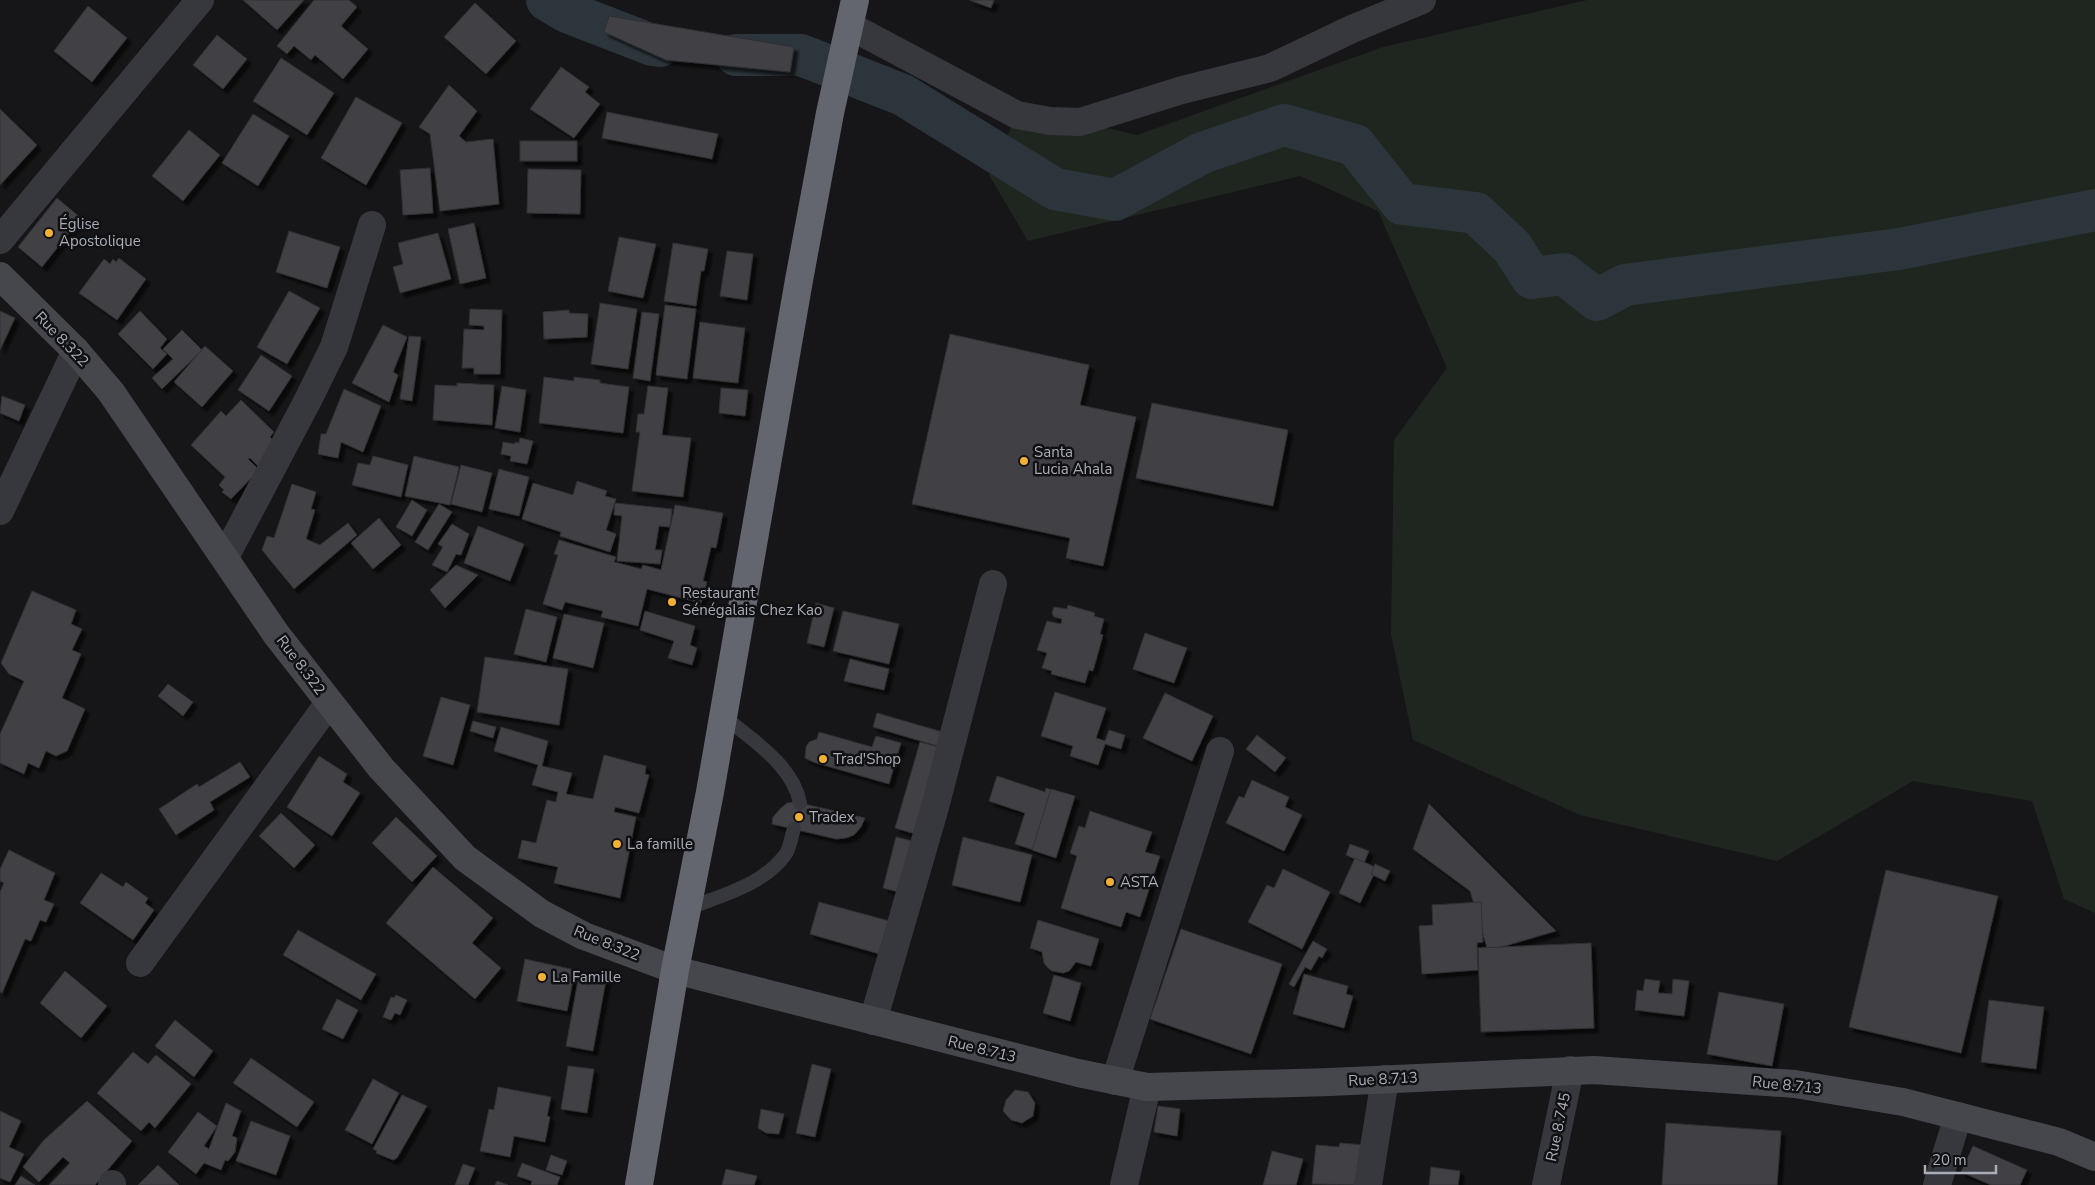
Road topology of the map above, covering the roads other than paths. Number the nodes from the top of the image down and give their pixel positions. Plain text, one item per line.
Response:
1 (200, 0) edge
2 (1422, 0) edge
3 (852, 13) edge
4 (372, 225) dead end
5 (0, 240) edge
6 (0, 276) edge
7 (76, 351) junction
8 (0, 511) edge
9 (225, 557) junction
10 (994, 584) dead end
11 (329, 703) junction
12 (723, 716) junction
13 (1220, 751) dead end
14 (800, 803) dead end
15 (794, 829) dead end
16 (687, 909) junction
17 (140, 963) dead end
18 (675, 970) junction
19 (873, 1021) junction
20 (1570, 1070) junction
21 (1385, 1080) junction
22 (1115, 1081) junction
23 (1147, 1087) junction
24 (1958, 1116) junction
25 (2095, 1157) edge
26 (639, 1185) edge
27 (1124, 1185) edge
28 (1368, 1185) edge
29 (1546, 1185) edge
30 (1937, 1185) edge

1 - 5 street
2 - 3 street
3 - 12 highway
4 - 9 street
6 - 7 main road, Rue 8.322
7 - 8 street
7 - 9 main road, Rue 8.322
9 - 11 main road, Rue 8.322
10 - 19 street
11 - 17 street
11 - 18 main road, Rue 8.322
12 - 14 lane
12 - 16 highway
13 - 22 street
15 - 16 lane
16 - 18 highway
18 - 19 main road, Rue 8.713
18 - 26 highway
19 - 22 main road, Rue 8.713
20 - 21 main road, Rue 8.713
20 - 24 main road, Rue 8.713
20 - 29 street, Rue 8.745
21 - 23 main road, Rue 8.713
21 - 28 street
22 - 23 main road, Rue 8.713
23 - 27 street
24 - 25 main road, Rue 8.713
24 - 30 street

